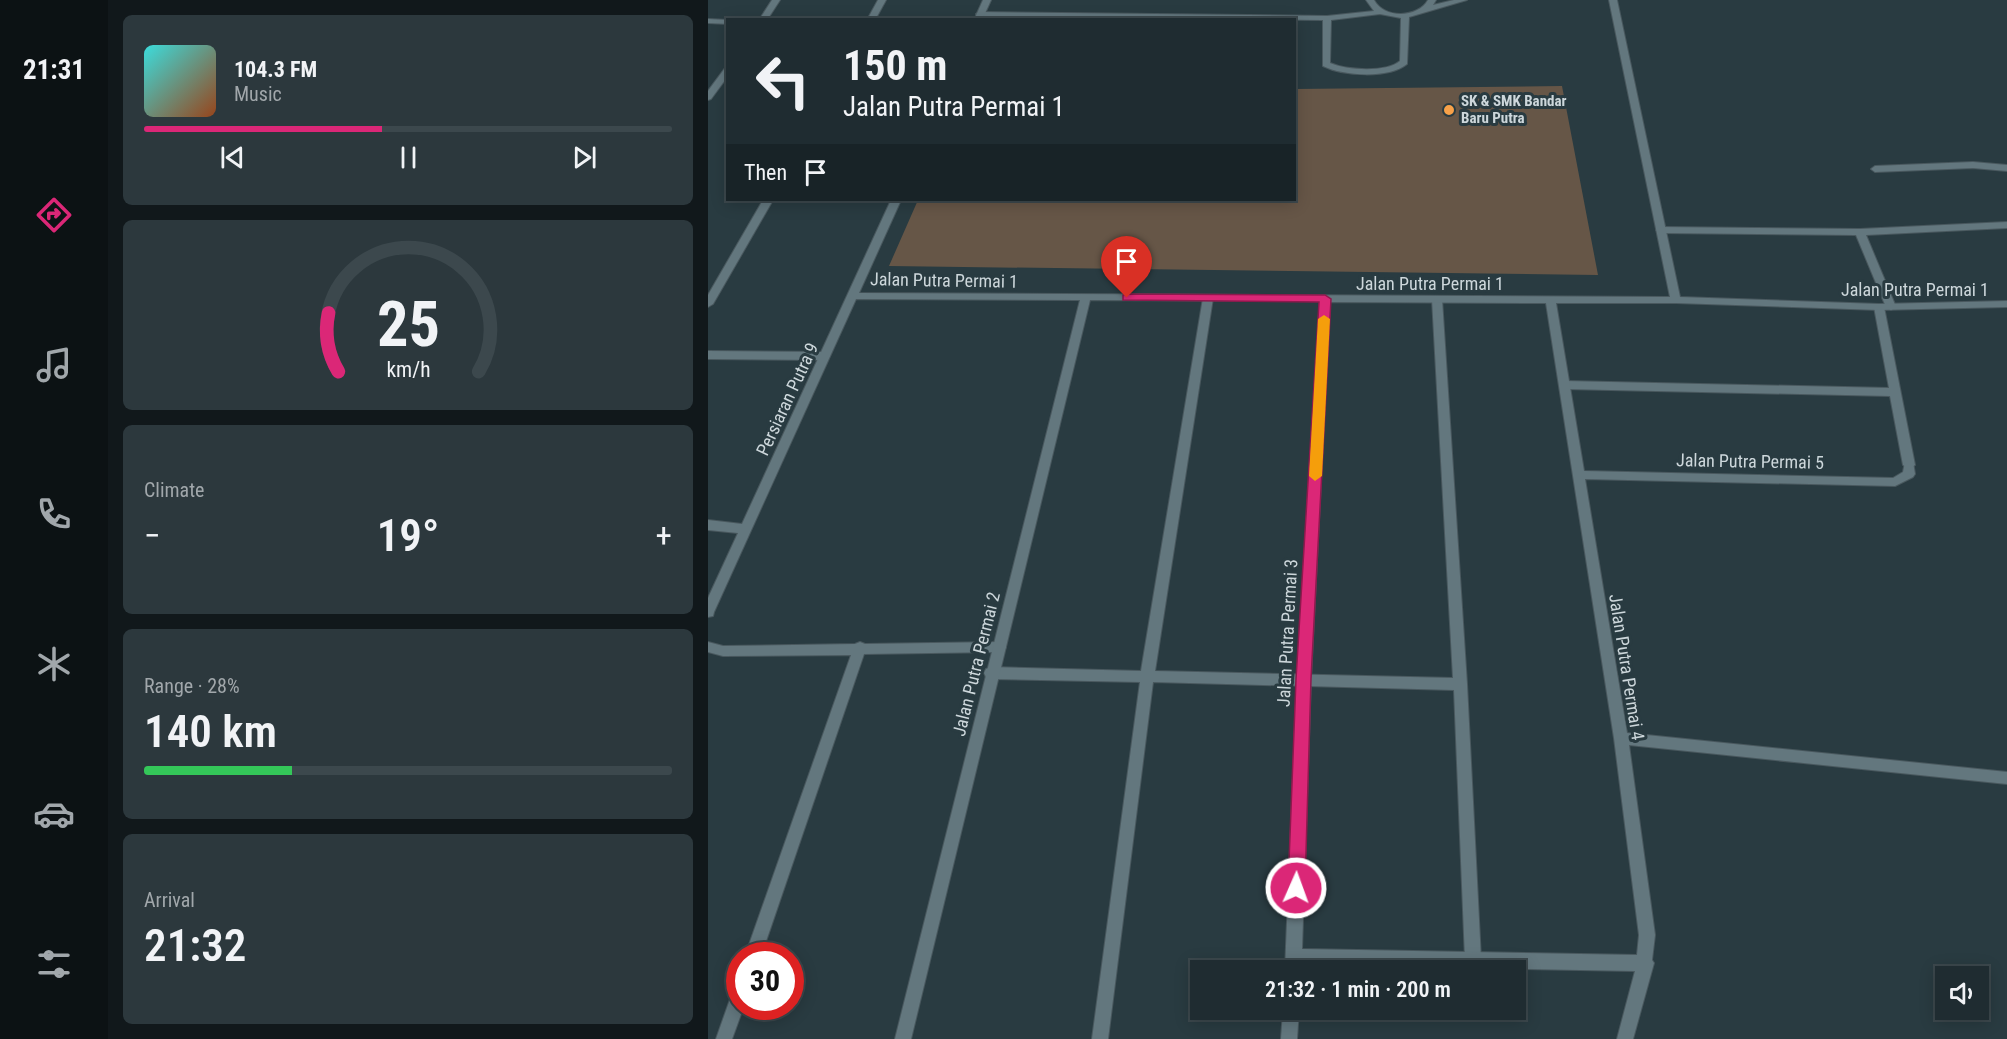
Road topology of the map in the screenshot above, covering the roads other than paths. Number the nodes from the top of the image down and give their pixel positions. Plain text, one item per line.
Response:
1 (776, 0) edge
2 (882, 0) edge
3 (987, 0) edge
4 (1370, 0) edge
5 (1431, 0) edge
6 (1463, 0) edge
7 (1613, 0) edge
8 (1427, 9) junction
9 (1382, 12) junction
10 (1405, 15) junction
11 (979, 17) edge
12 (1006, 17) edge
13 (1035, 17) edge
14 (764, 18) edge
15 (872, 18) edge
16 (1327, 18) junction
17 (708, 21) edge
18 (726, 22) edge
19 (726, 73) edge
20 (708, 97) edge
21 (2007, 168) edge
22 (1875, 169) dead end
23 (767, 201) edge
24 (896, 201) edge
25 (2007, 225) edge
26 (1661, 230) junction
27 (1860, 232) junction
28 (852, 296) junction
29 (1086, 298) junction
30 (1208, 298) junction
31 (1325, 299) junction
32 (1437, 299) junction
33 (1551, 300) junction
34 (1676, 300) junction
35 (708, 304) edge
36 (2007, 304) edge
37 (1885, 307) junction
38 (708, 355) edge
39 (825, 356) junction
40 (1564, 385) junction
41 (1894, 392) junction
42 (1579, 474) junction
43 (708, 525) edge
44 (746, 529) junction
45 (708, 612) edge
46 (708, 647) edge
47 (860, 647) junction
48 (999, 647) junction
49 (991, 673) junction
50 (1148, 677) junction
51 (1304, 679) junction
52 (1460, 684) junction
53 (1620, 738) junction
54 (2007, 778) edge
55 (758, 942) edge
56 (1473, 959) junction
57 (1293, 960) edge
58 (1437, 960) edge
59 (1646, 963) junction
60 (731, 1020) edge
61 (1290, 1020) edge
62 (724, 1039) edge
63 (903, 1039) edge
64 (1100, 1039) edge
65 (1289, 1039) edge
66 (1625, 1039) edge

1 - 14 street
2 - 15 street
3 - 11 street
4 - 9 street
5 - 8 street
6 - 8 street
7 - 26 street
8 - 10 street
9 - 10 street
9 - 16 street
10 - 16 street
11 - 12 street
12 - 13 street
13 - 16 street
17 - 18 street
19 - 20 street
21 - 22 street
23 - 35 street
24 - 28 street, Persiaran Putra 9
25 - 27 street
26 - 27 street
26 - 34 street
27 - 37 street
28 - 29 street, Jalan Putra Permai 1
28 - 39 street, Persiaran Putra 9
29 - 30 street, Jalan Putra Permai 1
29 - 48 street, Jalan Putra Permai 2
30 - 31 street, Jalan Putra Permai 1
30 - 50 street
31 - 32 street, Jalan Putra Permai 1
31 - 51 street, Jalan Putra Permai 3
32 - 33 street, Jalan Putra Permai 1
32 - 52 street
33 - 34 street, Jalan Putra Permai 1
33 - 40 street, Jalan Putra Permai 4
34 - 37 street, Jalan Putra Permai 1
36 - 37 street, Jalan Putra Permai 1
37 - 41 street
38 - 39 street
39 - 44 street, Persiaran Putra 9
40 - 41 street
40 - 42 street, Jalan Putra Permai 4
41 - 42 street, Jalan Putra Permai 5
42 - 53 street, Jalan Putra Permai 4
43 - 44 street
44 - 45 street, Persiaran Putra 9
46 - 47 street
47 - 48 street
47 - 55 street
48 - 49 street, Jalan Putra Permai 2
49 - 50 street
49 - 63 street, Jalan Putra Permai 2
50 - 51 street
50 - 64 street
51 - 52 street
51 - 57 street, Jalan Putra Permai 3
52 - 56 street
53 - 54 street
53 - 59 street, Jalan Putra Permai 4
56 - 58 street
56 - 59 street
59 - 66 street, Jalan Putra Permai 4
60 - 62 street
61 - 65 street

